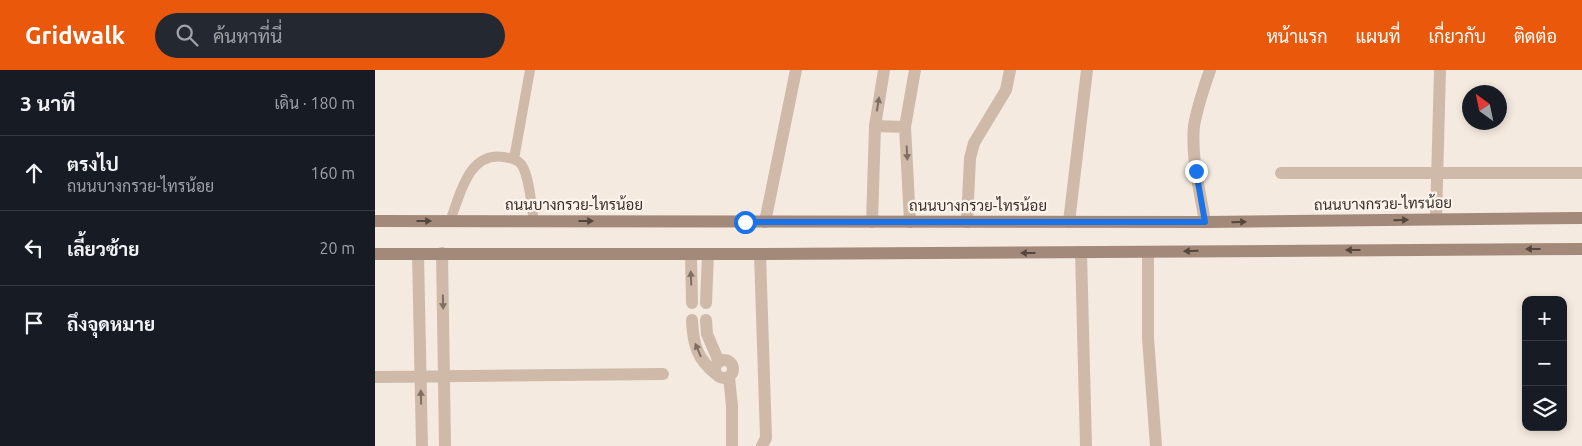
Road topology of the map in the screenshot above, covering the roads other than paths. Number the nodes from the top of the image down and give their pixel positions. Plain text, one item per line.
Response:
1 (530, 70) edge
2 (797, 70) edge
3 (884, 70) edge
4 (915, 70) edge
5 (1010, 70) edge
6 (1087, 70) edge
7 (1210, 70) edge
8 (1440, 70) edge
9 (875, 126) junction
10 (905, 127) junction
11 (514, 158) junction
12 (1437, 172) junction
13 (1281, 173) dead end
14 (1582, 173) edge
15 (1582, 218) edge
16 (1436, 219) junction
17 (534, 220) junction
18 (375, 221) edge
19 (450, 221) junction
20 (765, 222) junction
21 (872, 222) junction
22 (910, 222) junction
23 (967, 222) junction
24 (1069, 222) junction
25 (1205, 222) junction
26 (1582, 249) edge
27 (1081, 252) junction
28 (1148, 252) junction
29 (442, 253) junction
30 (375, 254) edge
31 (418, 254) junction
32 (691, 254) junction
33 (708, 254) junction
34 (760, 254) junction
35 (692, 303) dead end
36 (706, 303) dead end
37 (692, 320) dead end
38 (706, 320) dead end
39 (721, 371) junction
40 (663, 374) dead end
41 (421, 376) junction
42 (444, 376) junction
43 (375, 377) edge
44 (422, 446) edge
45 (445, 446) edge
46 (732, 446) edge
47 (762, 446) edge
48 (1086, 446) edge
49 (1156, 446) edge

1 - 11 lane
2 - 20 street
9 -> 3 street
4 - 10 street
5 - 23 street
6 - 24 street
7 - 25 street
8 - 12 street
9 - 10 street
9 - 21 street
10 -> 22 street
11 - 17 lane
11 - 19 lane
12 - 13 street
12 - 14 street
12 - 16 street
15 - 16 main road, ถนนบางกรวย-ไทรน้อย
25 -> 16 main road, ถนนบางกรวย-ไทรน้อย
17 - 19 main road, ถนนบางกรวย-ไทรน้อย
17 -> 20 main road, ถนนบางกรวย-ไทรน้อย
18 -> 19 main road, ถนนบางกรวย-ไทรน้อย
20 - 21 main road, ถนนบางกรวย-ไทรน้อย
21 - 22 main road, ถนนบางกรวย-ไทรน้อย
22 - 23 main road, ถนนบางกรวย-ไทรน้อย
23 - 24 main road, ถนนบางกรวย-ไทรน้อย
24 - 25 main road, ถนนบางกรวย-ไทรน้อย
26 -> 28 main road
27 - 28 main road
27 -> 34 main road
27 - 48 street
28 - 49 street
29 - 31 main road
29 - 32 main road
29 -> 42 street
30 - 31 main road
31 - 41 street
32 - 33 main road
35 -> 32 street
33 - 34 main road
33 - 36 street
34 - 47 street
39 -> 37 street
38 - 39 street
39 - 46 street
40 - 42 street
41 - 42 street
41 - 43 street
44 -> 41 street
42 - 45 street

